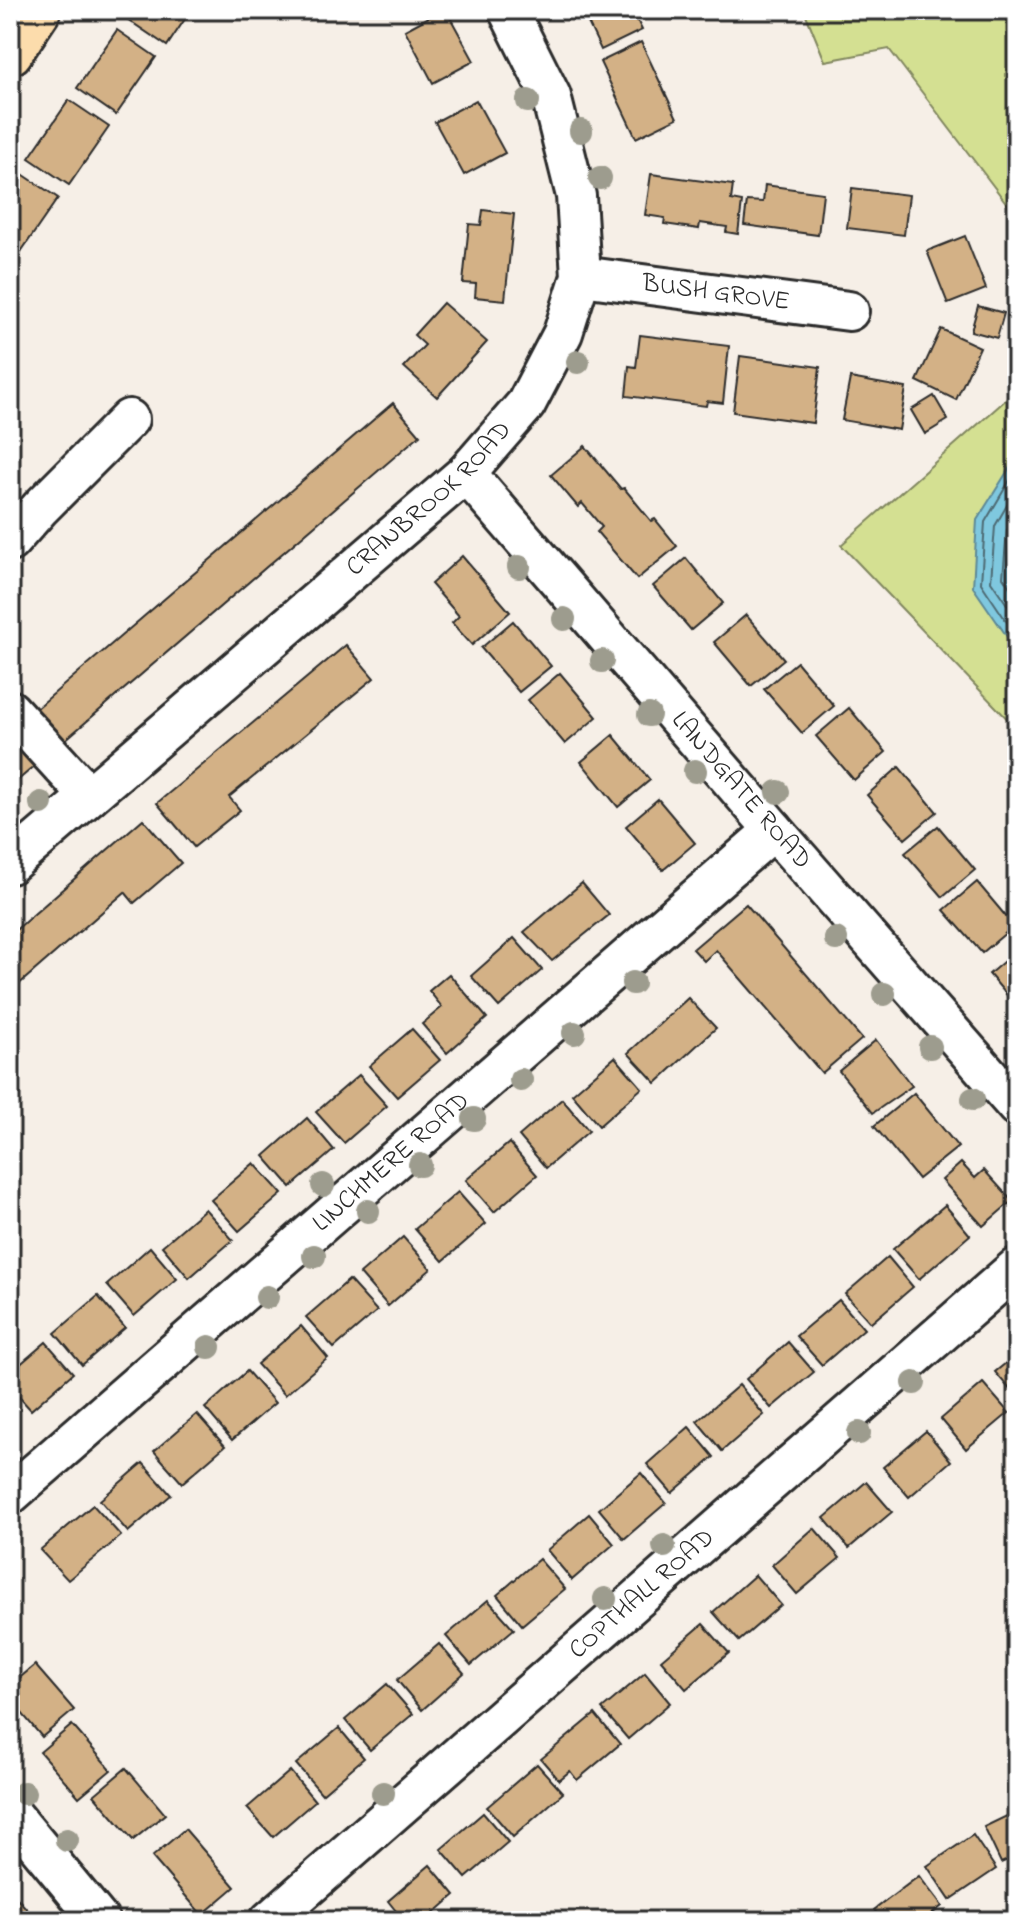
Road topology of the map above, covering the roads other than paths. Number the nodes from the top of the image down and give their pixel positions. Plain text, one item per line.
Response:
1 (38, 10) edge
2 (508, 10) edge
3 (10, 52) edge
4 (581, 276) junction
5 (849, 311) dead end
6 (129, 419) dead end
7 (466, 473) junction
8 (10, 542) edge
9 (10, 710) edge
10 (89, 796) junction
11 (774, 830) junction
12 (10, 864) edge
13 (1017, 1107) edge
14 (1017, 1267) edge
15 (10, 1495) edge
16 (10, 1812) edge
17 (100, 1921) edge
18 (269, 1921) edge

1 - 3 main road
2 - 4 street, CRANBROOK ROAD
4 - 5 street, BUSH GROVE
4 - 7 street, CRANBROOK ROAD
6 - 8 street
7 - 10 street, CRANBROOK ROAD
7 - 11 street, LANDGATE ROAD
9 - 10 street
10 - 12 street, CRANBROOK ROAD
11 - 13 street, LANDGATE ROAD
11 - 15 street, LINCHMERE ROAD
14 - 18 street, COPTHALL ROAD
16 - 17 street

